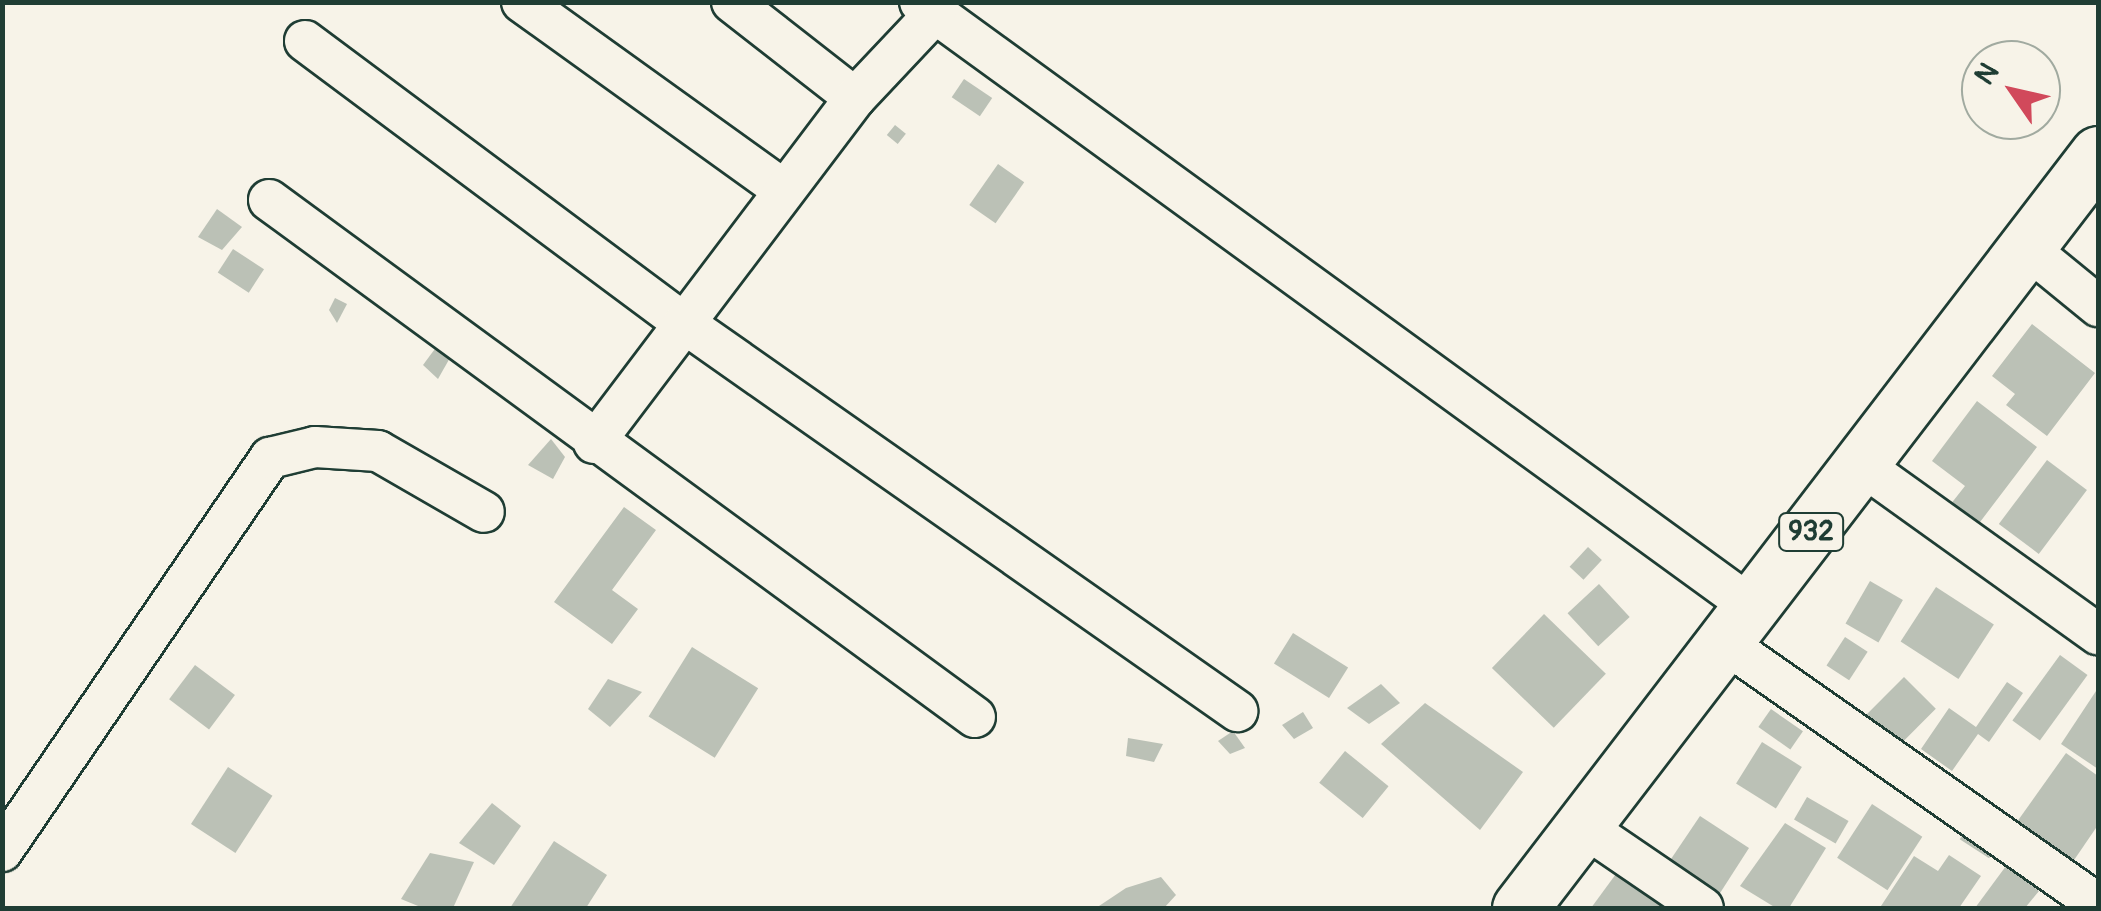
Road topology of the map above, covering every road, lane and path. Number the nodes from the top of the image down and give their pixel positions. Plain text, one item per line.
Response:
1 (522, 2) edge
2 (732, 2) edge
3 (927, 8) edge
4 (306, 40) dead end
5 (855, 98) junction
6 (2098, 154) edge
7 (784, 190) junction
8 (269, 200) dead end
9 (2028, 248) junction
10 (2098, 306) edge
11 (684, 322) junction
12 (594, 442) junction
13 (1864, 466) junction
14 (484, 512) dead end
15 (1738, 625) junction
16 (2098, 634) edge
17 (1237, 711) dead end
18 (975, 717) dead end
19 (1583, 826) junction
20 (2, 850) edge
21 (2098, 904) edge
22 (1520, 908) edge
23 (1703, 908) edge

1 - 7 street
2 - 5 street
3 - 5 street
3 - 15 street
4 - 11 street
5 - 7 street
6 - 9 main road, 932
7 - 11 street
8 - 12 street
9 - 10 street
9 - 13 main road, 932
11 - 12 street
11 - 17 street
12 - 18 street
13 - 15 main road, 932
13 - 16 street
14 - 20 street
15 - 19 main road, 932
15 - 21 street
19 - 22 main road, 932
19 - 23 street

